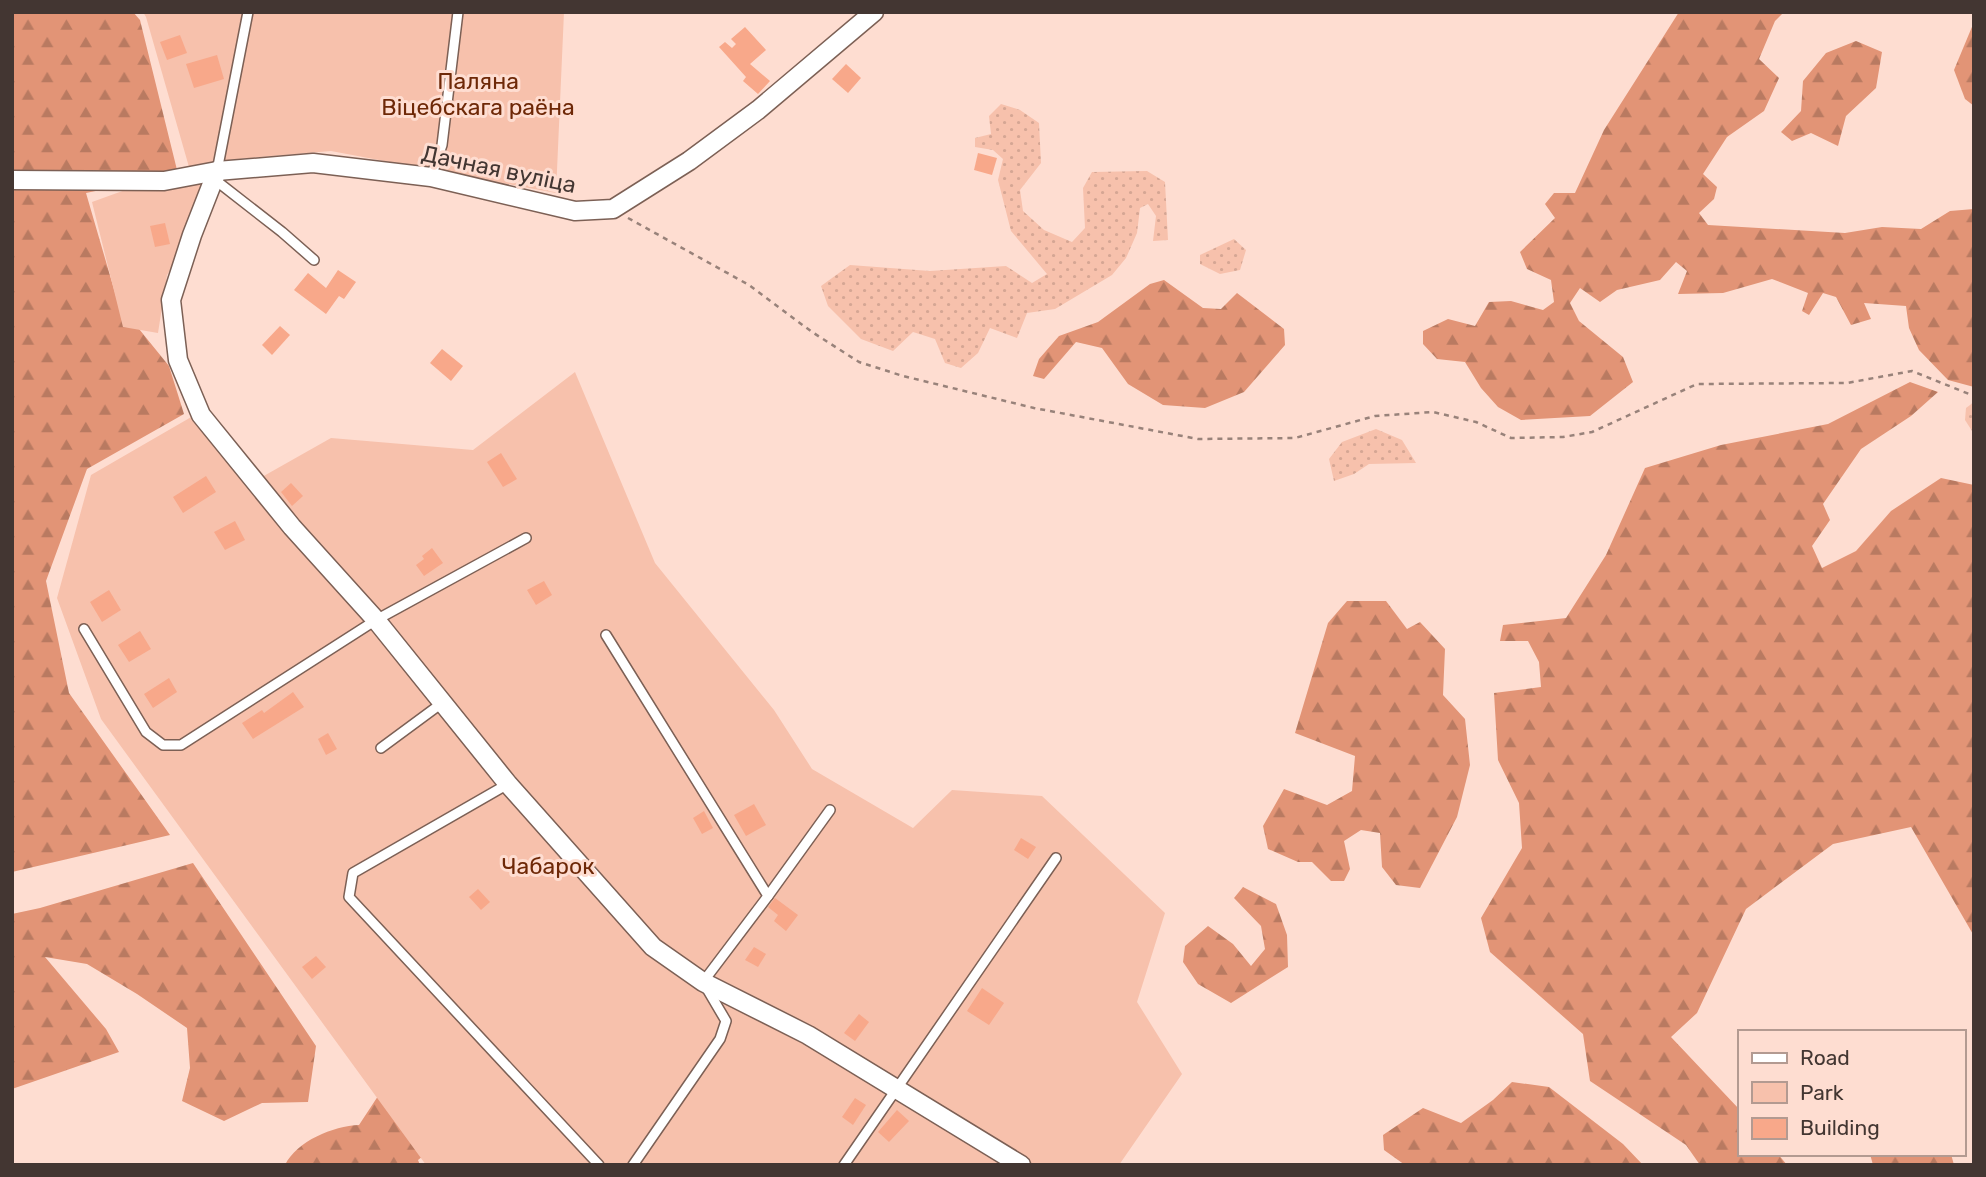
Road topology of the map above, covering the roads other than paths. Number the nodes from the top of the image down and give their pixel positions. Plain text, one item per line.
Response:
1 (248, 12) edge
2 (458, 12) edge
3 (874, 12) edge
4 (216, 175) junction
5 (431, 177) junction
6 (12, 180) edge
7 (314, 260) dead end
8 (526, 538) dead end
9 (376, 620) junction
10 (84, 629) dead end
11 (606, 635) dead end
12 (442, 703) junction
13 (381, 747) dead end
14 (508, 784) junction
15 (830, 810) dead end
16 (1056, 858) dead end
17 (768, 896) junction
18 (704, 982) junction
19 (895, 1088) junction
20 (1019, 1164) edge
21 (599, 1165) edge
22 (633, 1165) edge
23 (844, 1165) edge

1 - 4 lane
2 - 5 lane
3 - 5 street, Дачная вуліца
4 - 5 street, Дачная вуліца
4 - 6 street, Дачная вуліца
4 - 7 lane
4 - 9 street
8 - 9 lane
9 - 10 lane
9 - 12 street
11 - 17 lane
12 - 13 lane
12 - 14 street
14 - 18 street
14 - 21 lane
15 - 17 lane
16 - 19 lane
17 - 18 lane
18 - 19 street
18 - 22 lane
19 - 20 street
19 - 23 lane

